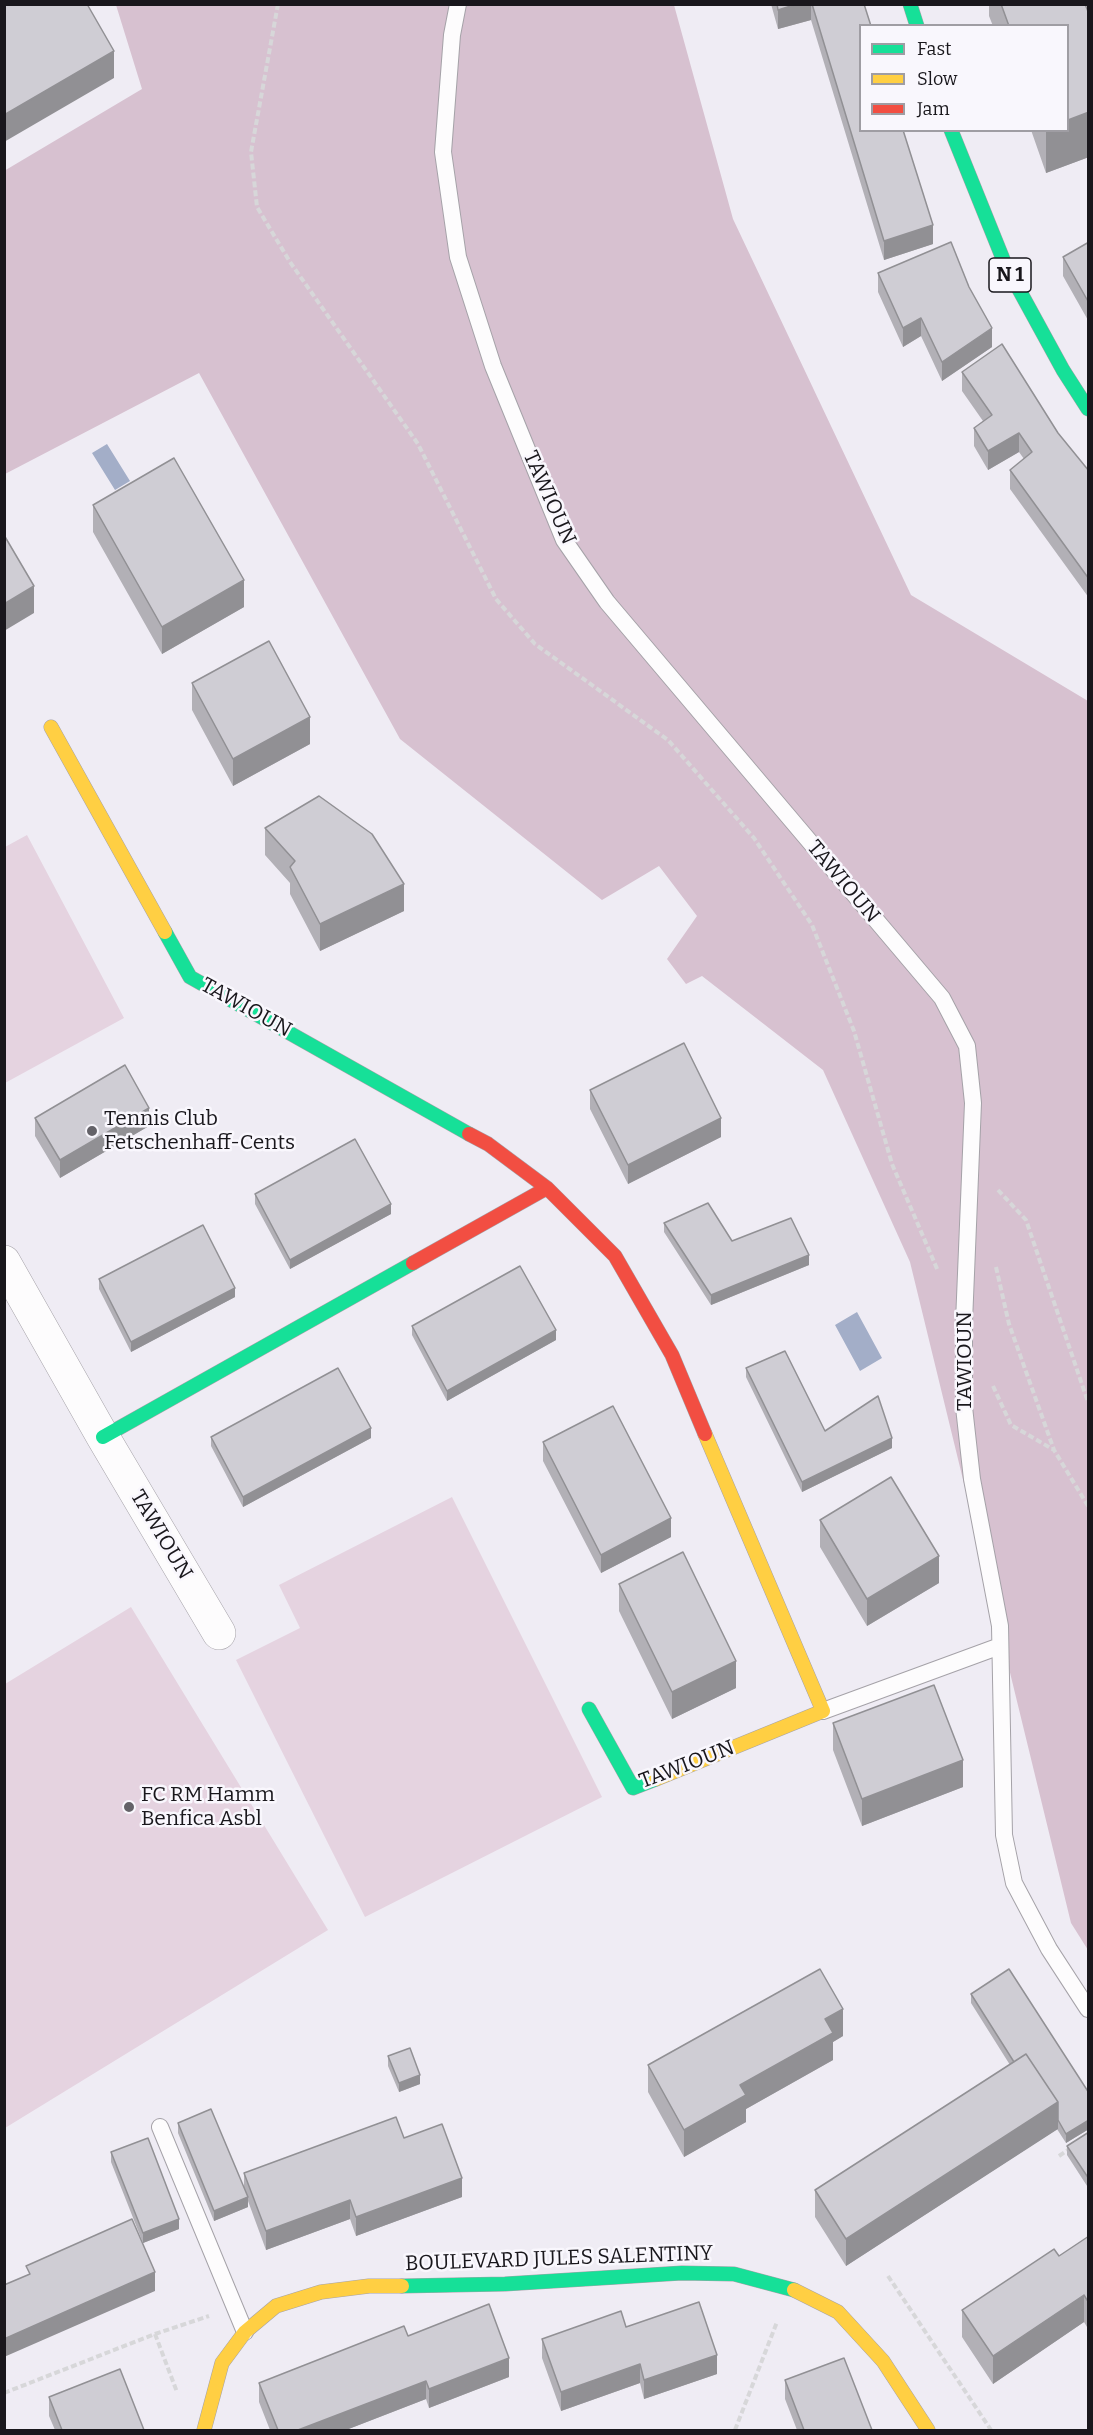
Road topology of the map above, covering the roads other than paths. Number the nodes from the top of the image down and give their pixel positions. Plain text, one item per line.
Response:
1 (458, 4) edge
2 (910, 4) edge
3 (916, 24) edge
4 (952, 132) edge
5 (1089, 409) edge
6 (51, 727) dead end
7 (547, 1188) junction
8 (4, 1262) edge
9 (103, 1437) junction
10 (219, 1633) dead end
11 (1000, 1646) junction
12 (589, 1709) dead end
13 (823, 1711) junction
14 (1089, 2009) edge
15 (160, 2127) dead end
16 (245, 2332) junction
17 (204, 2430) edge
18 (928, 2430) edge

1 - 11 lane, TAWIOUN
2 - 3 street
4 - 5 street, N 1
6 - 7 street, TAWIOUN
7 - 9 street
7 - 13 street, TAWIOUN
8 - 9 street, TAWIOUN
9 - 10 street, TAWIOUN
11 - 13 lane, TAWIOUN
11 - 14 lane
12 - 13 street, TAWIOUN
15 - 16 lane
16 - 17 street, BOULEVARD JULES SALENTINY
16 - 18 street, BOULEVARD JULES SALENTINY

